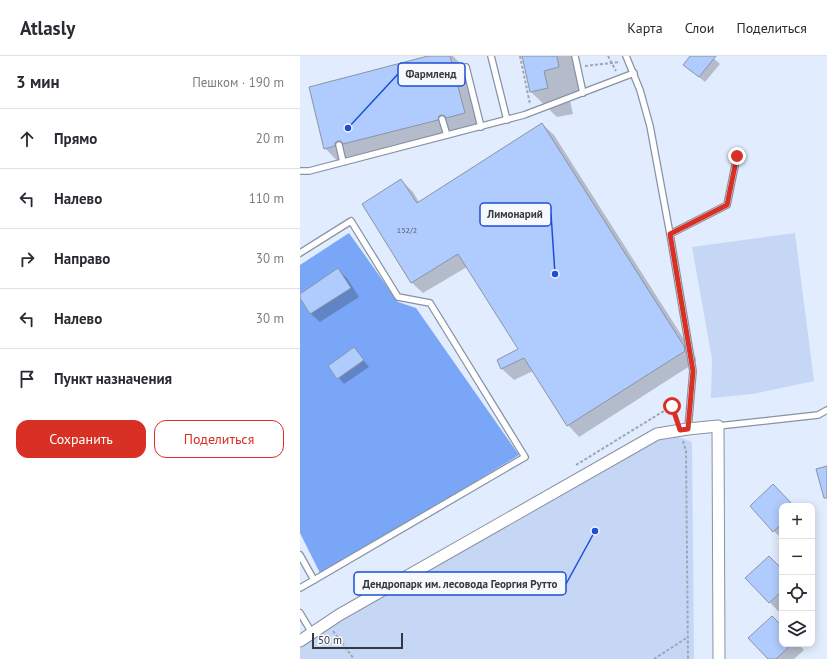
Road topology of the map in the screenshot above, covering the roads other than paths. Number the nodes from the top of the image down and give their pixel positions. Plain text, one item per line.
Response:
1 (490, 56) edge
2 (575, 56) edge
3 (627, 58) edge
4 (466, 67) dead end
5 (634, 73) junction
6 (583, 93) junction
7 (442, 119) dead end
8 (507, 120) junction
9 (481, 127) junction
10 (446, 135) junction
11 (339, 145) dead end
12 (737, 156) dead end
13 (343, 162) junction
14 (300, 171) edge
15 (670, 234) junction
16 (300, 253) edge
17 (827, 410) edge
18 (718, 426) junction
19 (684, 430) junction
20 (300, 555) edge
21 (314, 580) junction
22 (300, 588) edge
23 (300, 613) edge
24 (312, 633) junction
25 (300, 641) edge
26 (719, 659) edge

1 - 8 lane
2 - 6 lane
3 - 5 lane
4 - 9 lane
5 - 6 lane
5 - 15 lane
6 - 8 lane
7 - 10 lane
8 - 9 lane
9 - 10 lane
10 - 13 lane
11 - 13 lane
12 - 15 lane
13 - 14 lane
15 - 19 lane
16 - 21 lane
17 - 18 lane
18 - 19 street
18 - 26 street
19 - 24 street
20 - 21 lane
21 - 22 lane
23 - 24 lane
24 - 25 street

